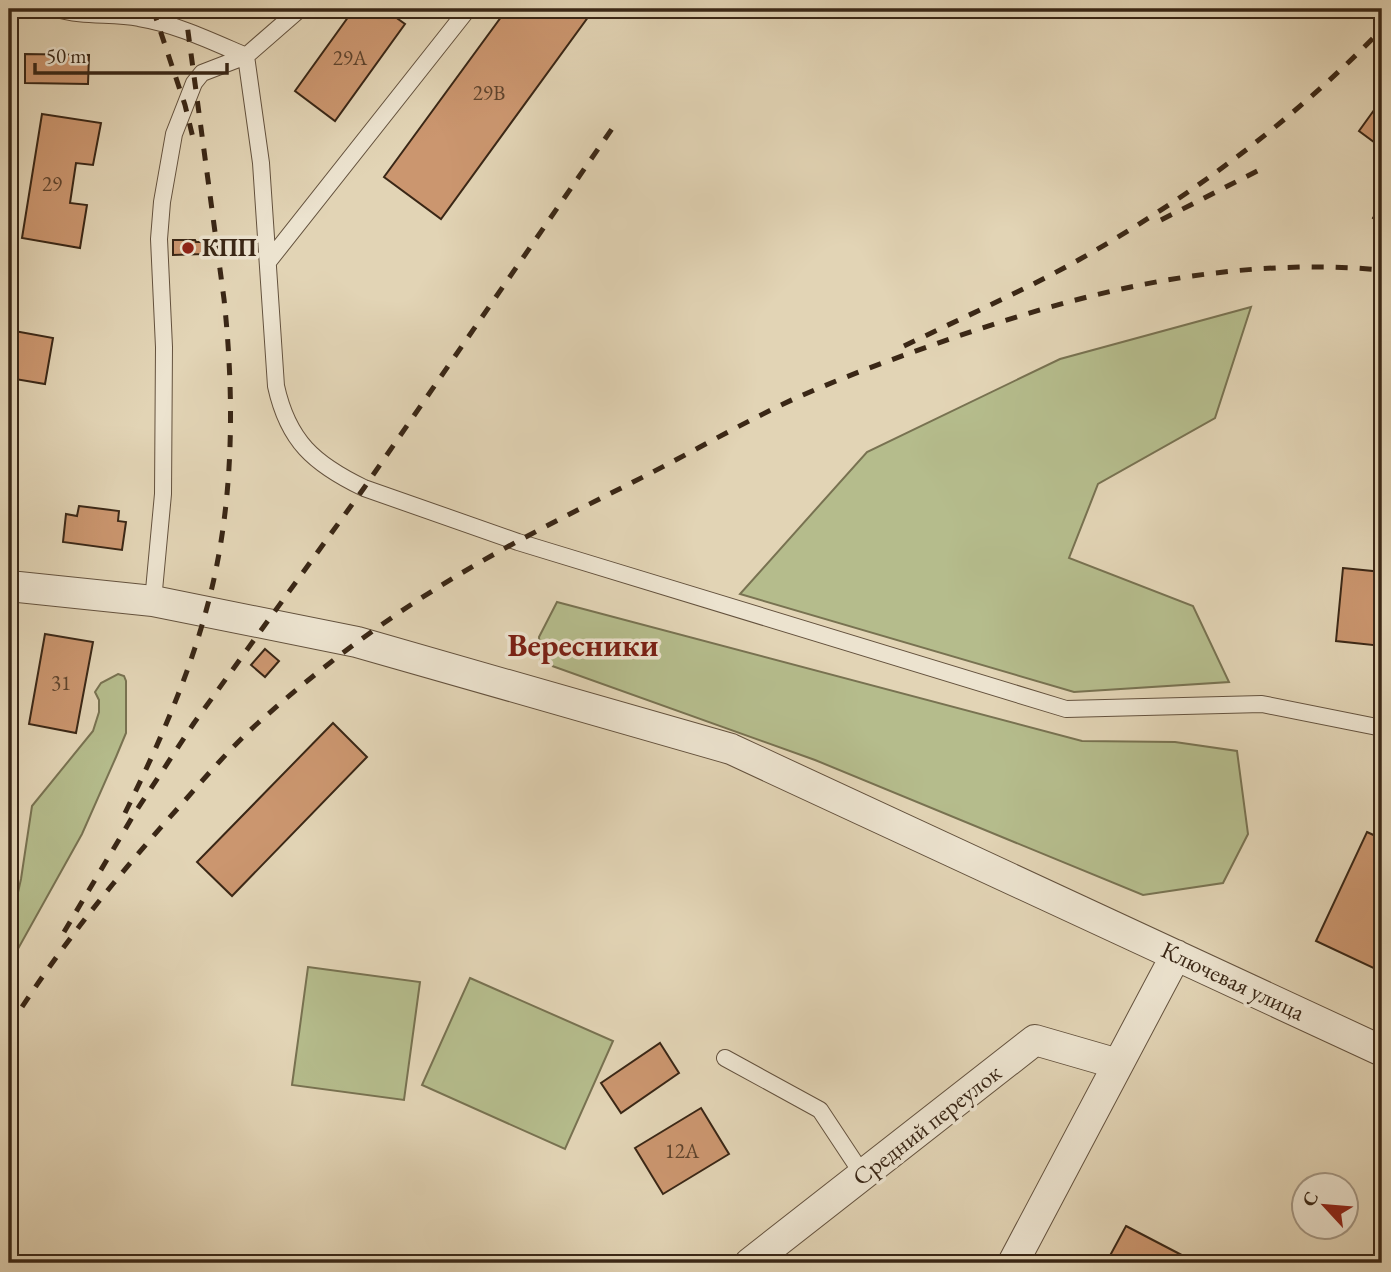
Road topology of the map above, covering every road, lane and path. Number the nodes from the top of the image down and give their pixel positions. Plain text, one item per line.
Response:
1 (58, 9) edge
2 (300, 9) edge
3 (468, 9) edge
4 (246, 56) junction
5 (268, 262) junction
6 (9, 586) edge
7 (153, 601) junction
8 (1382, 728) edge
9 (1176, 955) junction
10 (1382, 1051) edge
11 (725, 1058) dead end
12 (1118, 1064) junction
13 (863, 1175) junction
14 (750, 1263) edge
15 (1013, 1263) edge

1 - 4 lane
2 - 4 lane
3 - 5 lane
4 - 5 lane
4 - 7 lane
5 - 8 lane
6 - 7 street, Ключевая улица
7 - 9 street, Ключевая улица
9 - 10 street, Ключевая улица
9 - 12 street
11 - 13 lane
12 - 13 street, Средний переулок
12 - 15 street
13 - 14 street, Средний переулок

